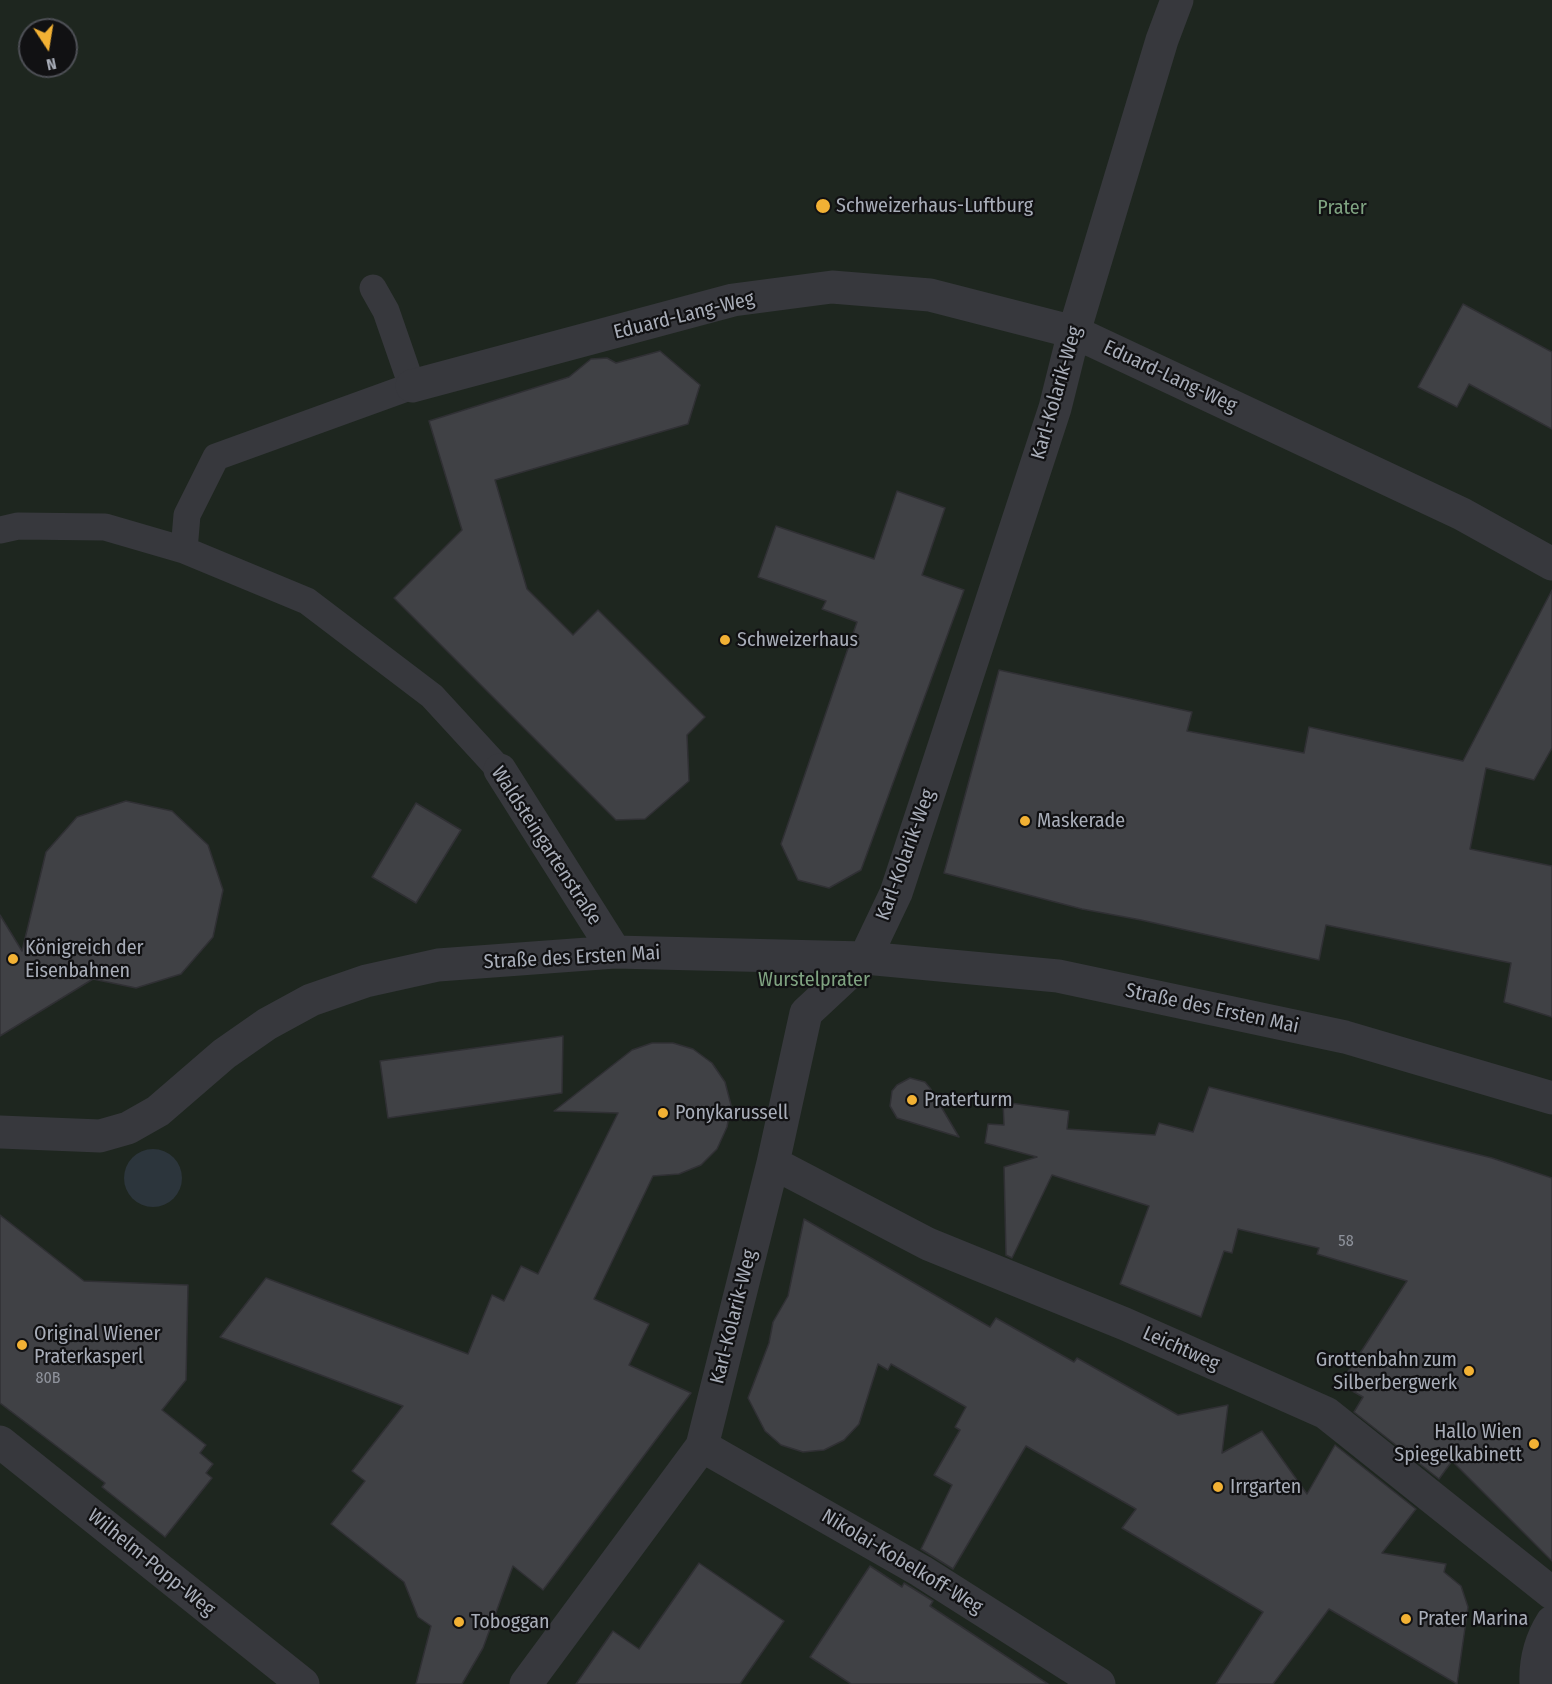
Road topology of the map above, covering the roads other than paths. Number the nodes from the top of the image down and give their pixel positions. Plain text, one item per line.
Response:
1 (1178, 0) edge
2 (373, 288) dead end
3 (1074, 332) junction
4 (412, 386) junction
5 (0, 530) edge
6 (184, 550) junction
7 (1552, 564) edge
8 (500, 770) joint
9 (615, 952) junction
10 (865, 958) junction
11 (1552, 1097) edge
12 (0, 1131) edge
13 (773, 1163) junction
14 (0, 1442) edge
15 (702, 1446) junction
16 (1552, 1593) edge
17 (1552, 1622) edge
18 (303, 1684) edge
19 (526, 1684) edge
20 (1099, 1684) edge
21 (1536, 1684) edge

1 - 3 street, Karl-Kolarik-Weg
2 - 4 lane
3 - 4 street, Eduard-Lang-Weg
3 - 7 street, Eduard-Lang-Weg
3 - 10 street, Karl-Kolarik-Weg
4 - 6 lane, Eduard-Lang-Weg
5 - 6 lane, Waldsteingartenstraße
6 - 8 lane, Waldsteingartenstraße
8 - 9 street, Waldsteingartenstraße
9 - 10 street, Straße des Ersten Mai
9 - 12 street, Straße des Ersten Mai
10 - 11 street, Straße des Ersten Mai
10 - 13 street, Karl-Kolarik-Weg
13 - 15 street, Karl-Kolarik-Weg
13 - 16 street, Leichtweg
14 - 18 street, Wilhelm-Popp-Weg
15 - 19 street, Karl-Kolarik-Weg
15 - 20 street, Nikolai-Kobelkoff-Weg
17 - 21 street

